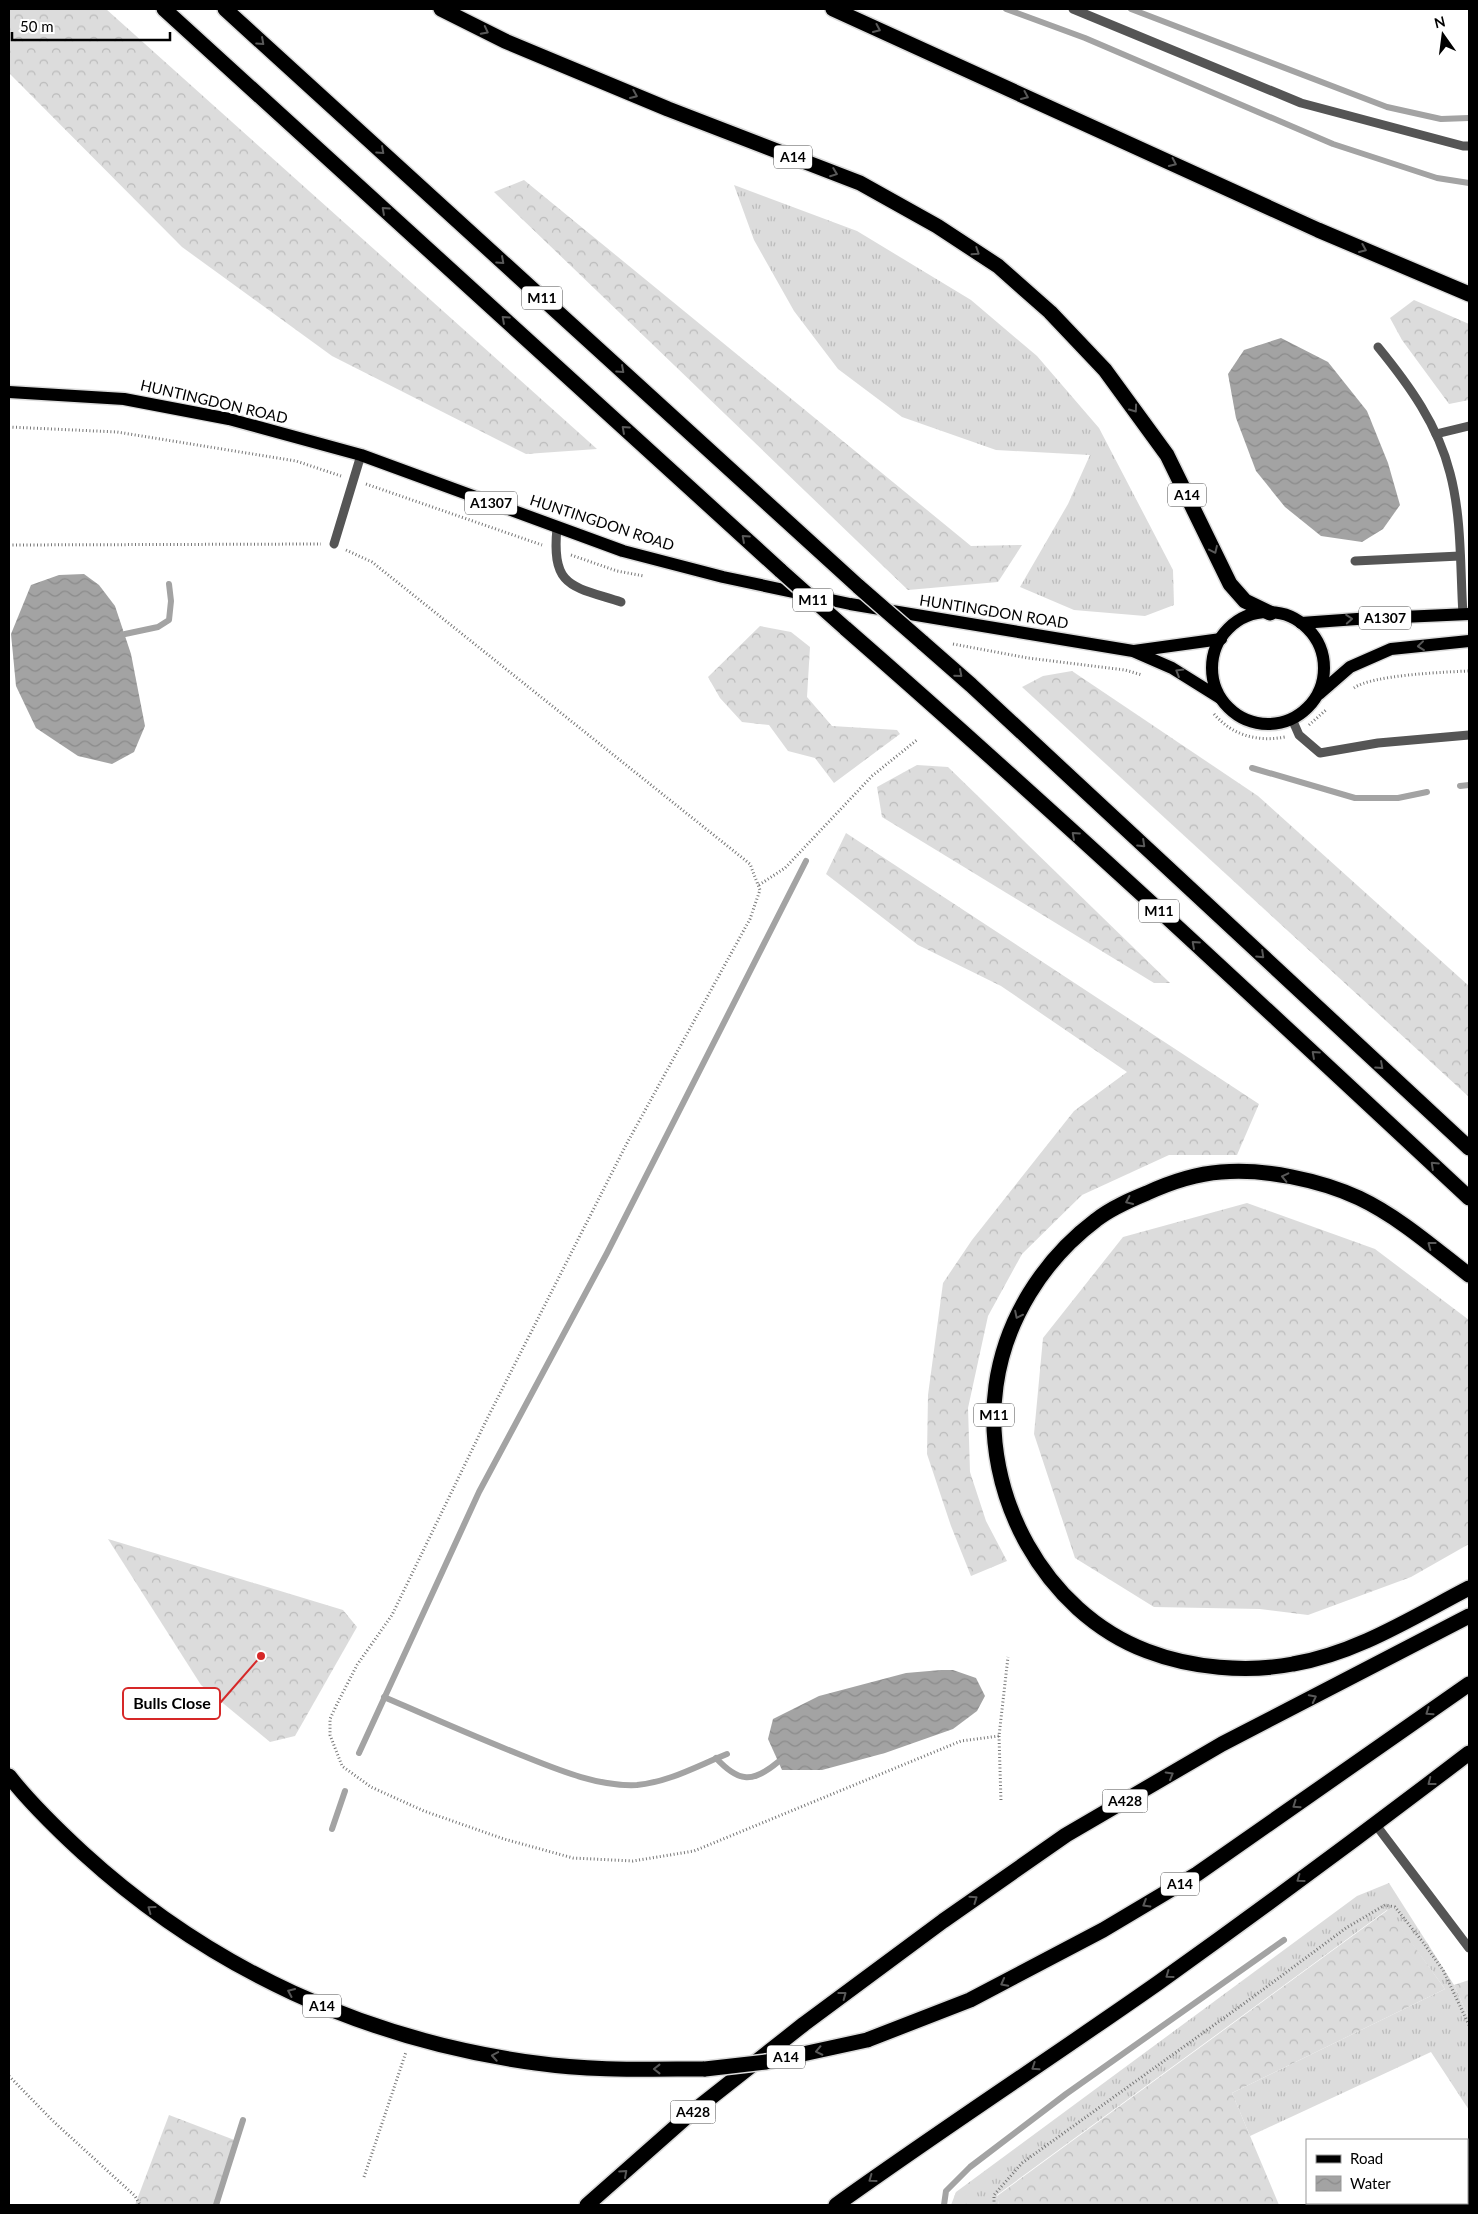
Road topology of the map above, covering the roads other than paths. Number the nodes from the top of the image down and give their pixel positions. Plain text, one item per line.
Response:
1 (164, 9) edge
2 (225, 9) edge
3 (441, 9) edge
4 (833, 9) edge
5 (1073, 9) edge
6 (1469, 146) edge
7 (1469, 294) edge
8 (1378, 348) dead end
9 (9, 392) edge
10 (1469, 426) edge
11 (1436, 434) junction
12 (361, 455) junction
13 (557, 528) junction
14 (334, 544) road end
15 (1460, 556) junction
16 (1354, 561) dead end
17 (621, 602) dead end
18 (1270, 613) junction
19 (1466, 615) edge
20 (1301, 623) junction
21 (1221, 639) junction
22 (1469, 641) edge
23 (1134, 651) junction
24 (1316, 697) junction
25 (1220, 698) junction
26 (1292, 719) junction
27 (1469, 735) edge
28 (1469, 1148) edge
29 (1469, 1198) edge
30 (1469, 1275) edge
31 (1469, 1588) edge
32 (1469, 1616) edge
33 (1469, 1684) edge
34 (1469, 1753) edge
35 (9, 1776) edge
36 (1376, 1825) junction
37 (1469, 1948) edge
38 (587, 2205) edge
39 (836, 2205) edge

29 -> 1 highway, M11, bridge
2 -> 28 highway, M11, bridge
3 -> 18 highway, A14
4 -> 7 highway
5 - 6 lane
8 - 11 lane
9 - 12 main road, HUNTINGDON ROAD / A1307
10 - 11 lane
11 - 15 lane
12 - 13 main road, HUNTINGDON ROAD / A1307
12 - 14 lane
13 - 17 lane
13 - 23 main road, HUNTINGDON ROAD / A1307
15 - 16 lane
15 - 19 lane
18 - 20 main road
18 - 21 main road
20 -> 19 main road, A1307
20 - 24 main road
21 - 23 main road, HUNTINGDON ROAD / A1307
21 - 25 main road
22 -> 24 main road, A1307
25 -> 23 main road, HUNTINGDON ROAD / A1307
24 - 26 main road
25 - 26 main road
26 - 27 lane
30 -> 31 highway, M11
38 -> 32 highway, A428
33 -> 35 highway, A14, bridge
34 -> 36 highway
36 - 37 lane
36 -> 39 highway

